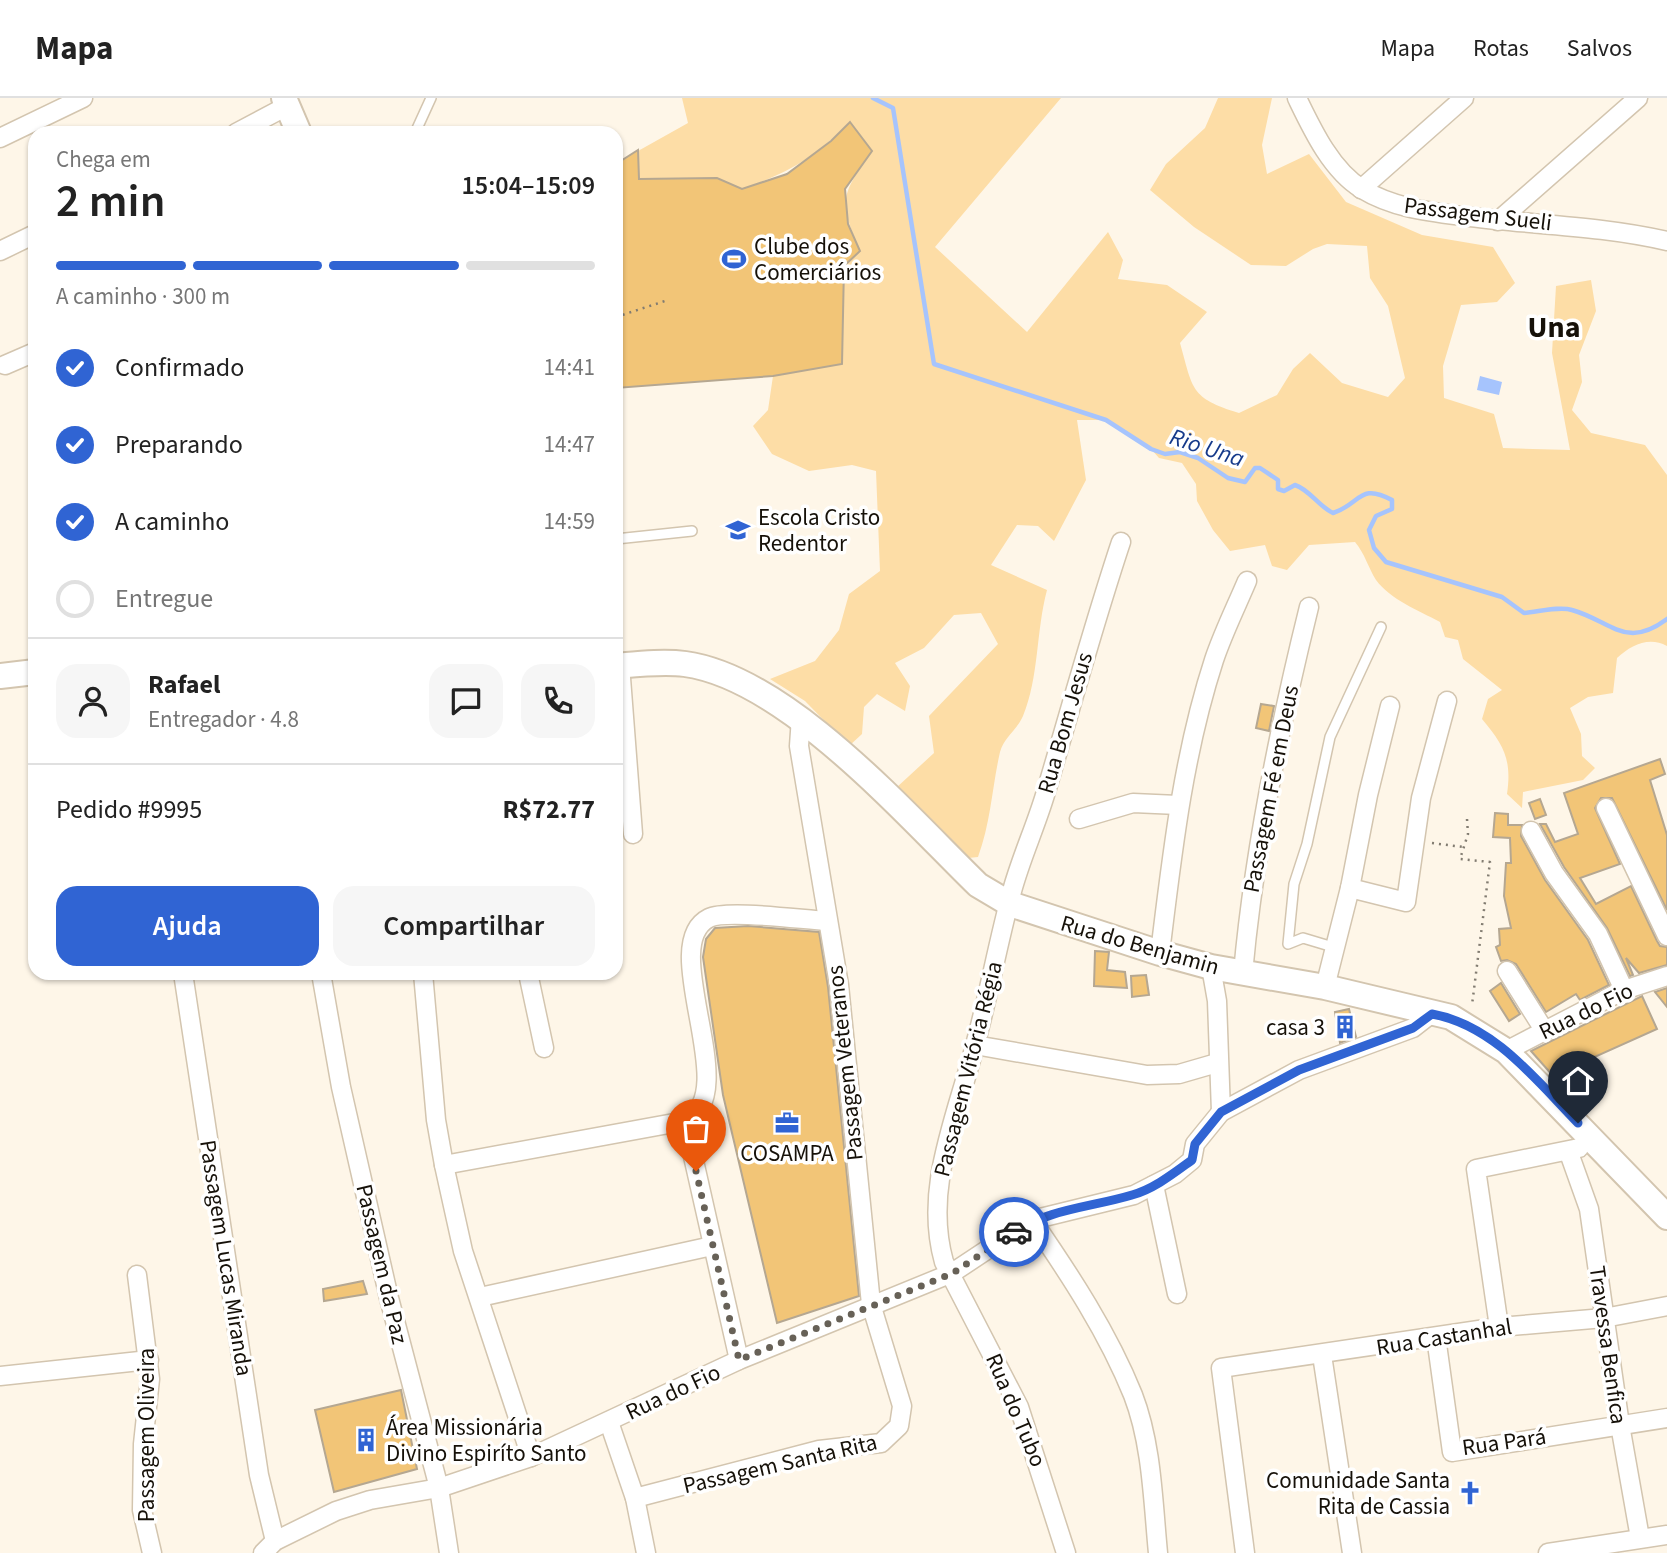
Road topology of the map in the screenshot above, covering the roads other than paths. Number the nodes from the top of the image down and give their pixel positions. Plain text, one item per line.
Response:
1 (83, 98) edge
2 (431, 98) edge
3 (1297, 98) edge
4 (1464, 98) edge
5 (1638, 98) edge
6 (286, 102) edge
7 (247, 126) edge
8 (296, 126) edge
9 (418, 126) edge
10 (0, 138) edge
11 (1361, 189) junction
12 (1498, 220) junction
13 (28, 237) edge
14 (1667, 241) edge
15 (0, 251) edge
16 (28, 355) edge
17 (5, 365) dead end
18 (692, 531) dead end
19 (623, 538) edge
20 (1121, 542) dead end
21 (1247, 581) dead end
22 (1309, 607) dead end
23 (1381, 627) dead end
24 (623, 666) edge
25 (28, 673) edge
26 (0, 676) edge
27 (1447, 701) dead end
28 (1390, 706) dead end
29 (801, 717) junction
30 (623, 722) edge
31 (1178, 805) junction
32 (1606, 808) dead end
33 (1079, 819) dead end
34 (1531, 831) dead end
35 (633, 834) dead end
36 (1350, 888) junction
37 (1010, 904) junction
38 (827, 921) junction
39 (1667, 936) edge
40 (1334, 947) junction
41 (1160, 953) junction
42 (1211, 967) junction
43 (1507, 971) dead end
44 (1243, 973) junction
45 (1667, 976) edge
46 (184, 980) edge
47 (322, 980) edge
48 (424, 980) edge
49 (529, 980) edge
50 (1325, 987) junction
51 (1624, 990) junction
52 (1451, 1019) junction
53 (1544, 1030) junction
54 (975, 1045) junction
55 (544, 1048) dead end
56 (1506, 1051) junction
57 (1217, 1063) junction
58 (1221, 1112) junction
59 (685, 1121) junction
60 (1596, 1141) junction
61 (1569, 1153) junction
62 (444, 1165) junction
63 (1154, 1185) junction
64 (1667, 1217) edge
65 (1032, 1220) junction
66 (712, 1246) junction
67 (953, 1273) junction
68 (136, 1275) dead end
69 (1177, 1294) dead end
70 (480, 1297) junction
71 (871, 1304) junction
72 (1667, 1306) edge
73 (1604, 1318) junction
74 (1499, 1327) junction
75 (1436, 1337) junction
76 (1322, 1355) junction
77 (149, 1360) junction
78 (739, 1360) junction
79 (0, 1376) edge
80 (902, 1406) joint
81 (1667, 1418) edge
82 (610, 1422) junction
83 (1620, 1425) junction
84 (531, 1457) junction
85 (439, 1488) junction
86 (635, 1498) junction
87 (1667, 1535) edge
88 (1640, 1538) junction
89 (269, 1547) edge
90 (152, 1553) edge
91 (449, 1553) edge
92 (646, 1553) edge
93 (1066, 1553) edge
94 (1158, 1553) edge
95 (1245, 1553) edge
96 (1352, 1553) edge
97 (1548, 1553) edge

1 - 10 street
2 - 9 lane
3 - 11 street, Passagem Sueli
4 - 11 street
5 - 12 street
6 - 7 street
6 - 8 main road
11 - 12 street, Passagem Sueli
12 - 14 street, Passagem Sueli
13 - 15 street
16 - 17 street
18 - 19 lane
20 - 37 street, Rua Bom Jesus
21 - 31 street
22 - 44 street, Passagem Fé em Deus
23 - 40 lane
24 - 29 main road, Rua do Benjamin
25 - 26 main road
27 - 36 street
28 - 36 street
29 - 37 main road, Rua do Benjamin
29 - 38 street, Passagem Veteranos
30 - 35 street
31 - 33 street
31 - 41 street
32 - 39 street
34 - 51 street
36 - 40 street
37 - 41 main road, Rua do Benjamin
37 - 54 street, Passagem Vitória Régia
38 - 59 street
38 - 71 street, Passagem Veteranos
40 - 50 street
41 - 42 main road, Rua do Benjamin
42 - 44 main road, Rua do Benjamin
42 - 57 street
43 - 53 street
44 - 50 main road, Rua do Benjamin
45 - 51 street, Rua do Fio
46 - 89 street, Passagem Lucas Miranda
47 - 85 street, Passagem da Paz
48 - 62 street
49 - 55 street
50 - 52 main road, Rua do Benjamin
51 - 53 street, Rua do Fio
52 - 56 main road, Rua do Benjamin
52 - 58 street, Rua do Fio
53 - 56 street, Rua do Fio
54 - 57 street
54 - 67 street, Passagem Vitória Régia
56 - 60 main road, Rua do Benjamin
57 - 58 street
58 - 63 street, Rua do Fio
59 - 62 street
59 - 66 street
60 - 61 street
60 - 64 main road, Rua do Benjamin
61 - 73 street, Travessa Benfica
61 - 74 street
62 - 70 street
63 - 65 street, Rua do Fio
63 - 69 street
65 - 67 street, Rua do Fio
65 - 94 street
66 - 70 street
66 - 78 street
67 - 71 street, Rua do Fio
67 - 93 street, Rua do Tubo
68 - 77 street, Passagem Oliveira
70 - 84 street
71 - 78 street, Rua do Fio
71 - 80 street, Passagem Veteranos
72 - 73 street, Rua Castanhal
73 - 74 street, Rua Castanhal
73 - 83 street, Travessa Benfica
74 - 75 street, Rua Castanhal
75 - 76 street, Rua Castanhal
75 - 83 street, Rua Pará
76 - 95 street, Rua Castanhal
76 - 96 street
77 - 79 street
77 - 90 street, Passagem Oliveira
78 - 82 street, Rua do Fio
80 - 86 street, Passagem Santa Rita
81 - 83 street, Rua Pará
82 - 84 street, Rua do Fio
82 - 86 street
83 - 88 street, Travessa Benfica
84 - 85 street, Rua do Fio
85 - 89 street, Rua do Fio
85 - 91 street, Passagem da Paz
86 - 92 street
87 - 88 street
88 - 97 street

